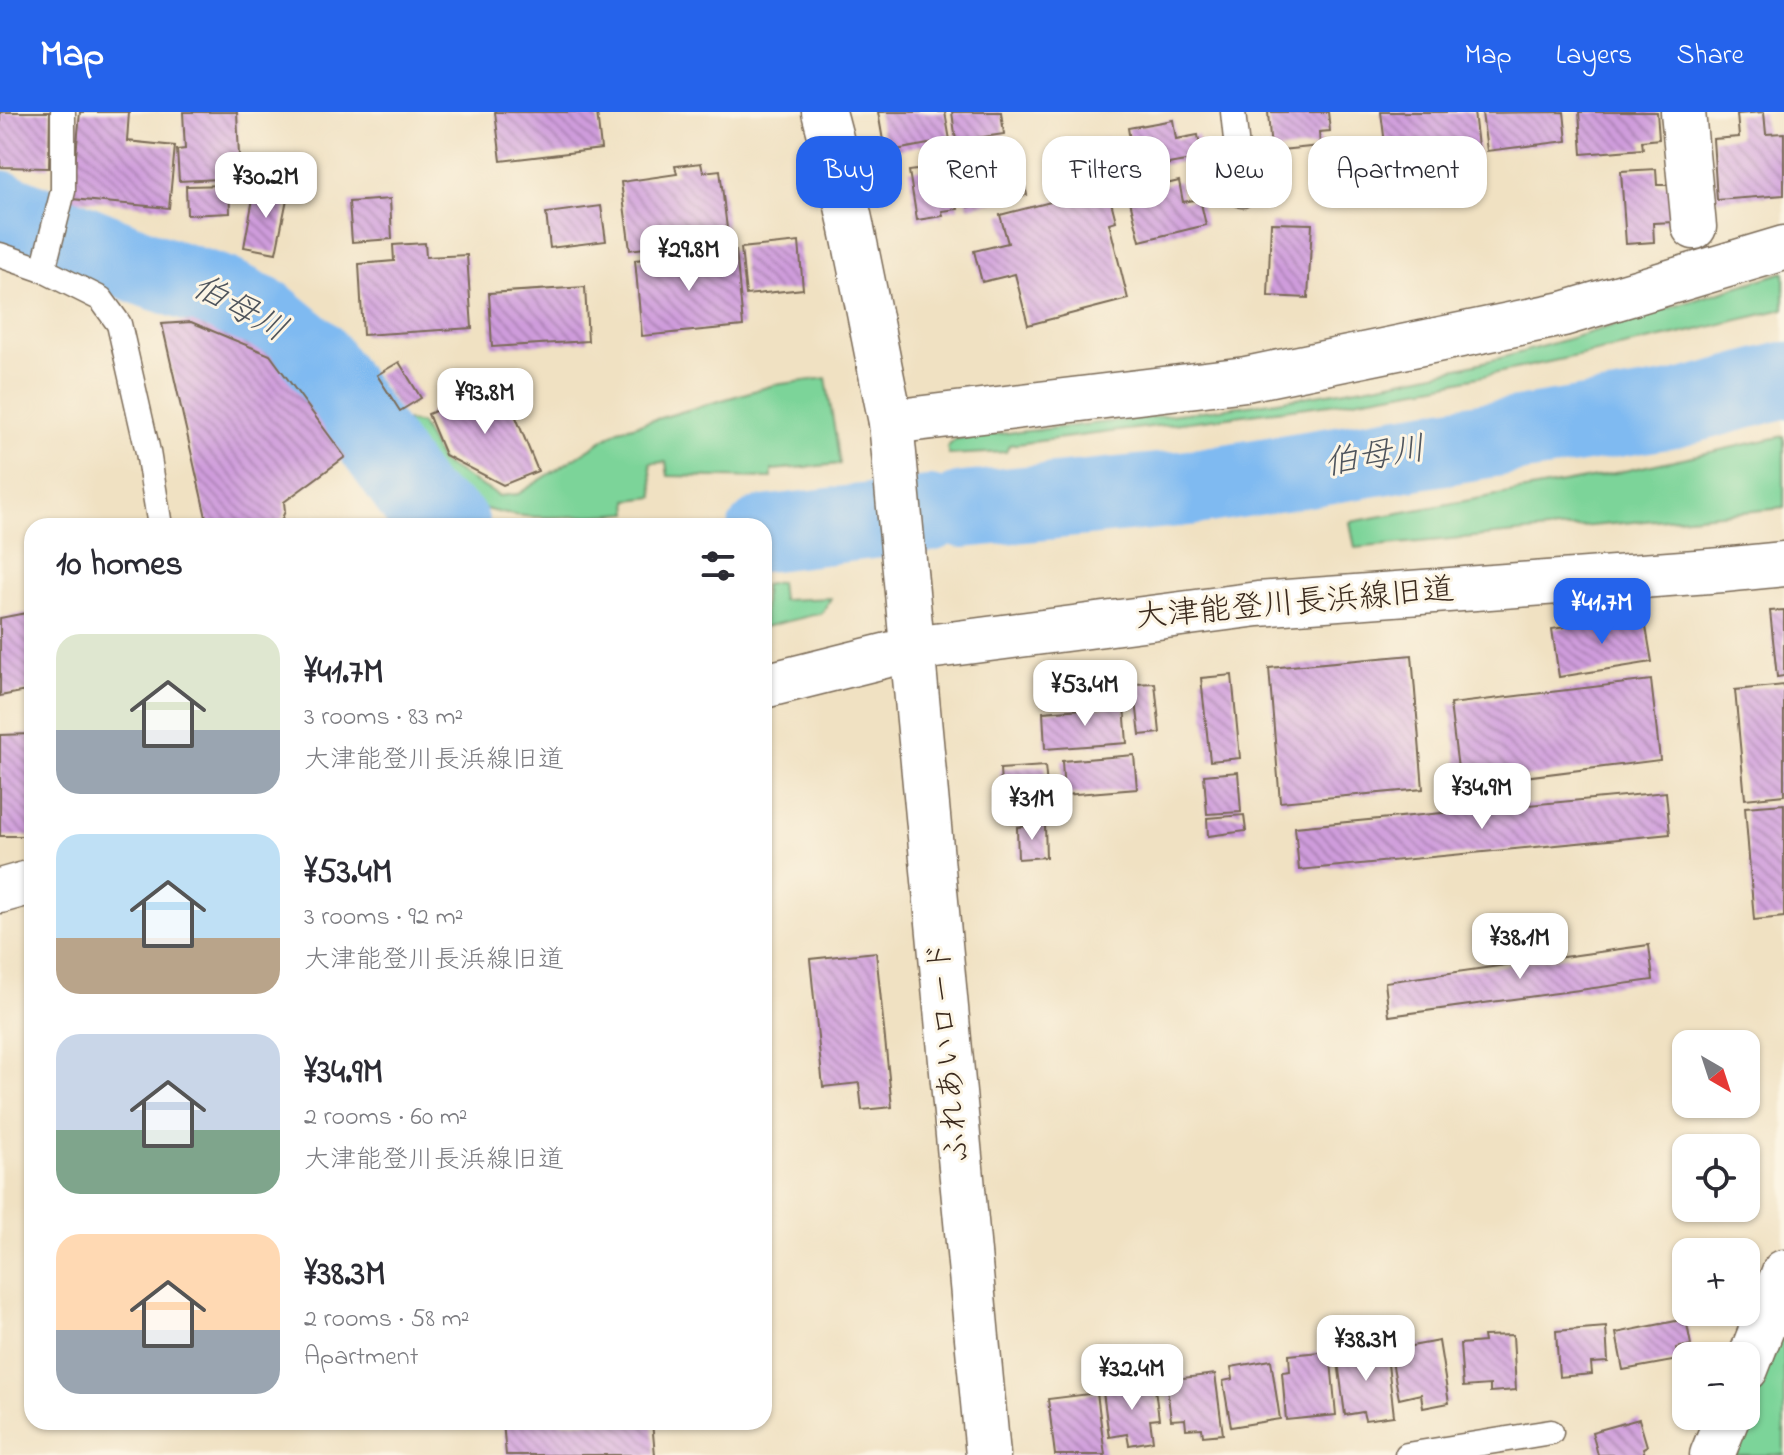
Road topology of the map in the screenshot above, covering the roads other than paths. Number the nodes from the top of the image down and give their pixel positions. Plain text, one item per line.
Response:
1 (63, 112) edge
2 (824, 112) edge
3 (1233, 112) edge
4 (1683, 112) edge
5 (1236, 136) edge
6 (1694, 227) dead end
7 (1784, 248) edge
8 (0, 255) edge
9 (44, 265) junction
10 (892, 437) junction
11 (159, 518) edge
12 (1784, 564) edge
13 (912, 649) junction
14 (772, 684) edge
15 (24, 884) edge
16 (0, 891) edge
17 (1784, 1272) edge
18 (1757, 1342) edge
19 (1722, 1430) edge
20 (1551, 1432) dead end
21 (988, 1455) edge
22 (1407, 1455) edge
23 (1712, 1455) edge

1 - 9 lane
2 - 10 street, ふれあいロード
3 - 5 lane
4 - 6 street
7 - 10 street
8 - 9 lane
9 - 11 lane
10 - 13 street, ふれあいロード
12 - 13 street, 大津能登川長浜線旧道
13 - 14 street, 大津能登川長浜線旧道
13 - 21 street, ふれあいロード
15 - 16 street
17 - 18 street
19 - 23 street
20 - 22 lane

